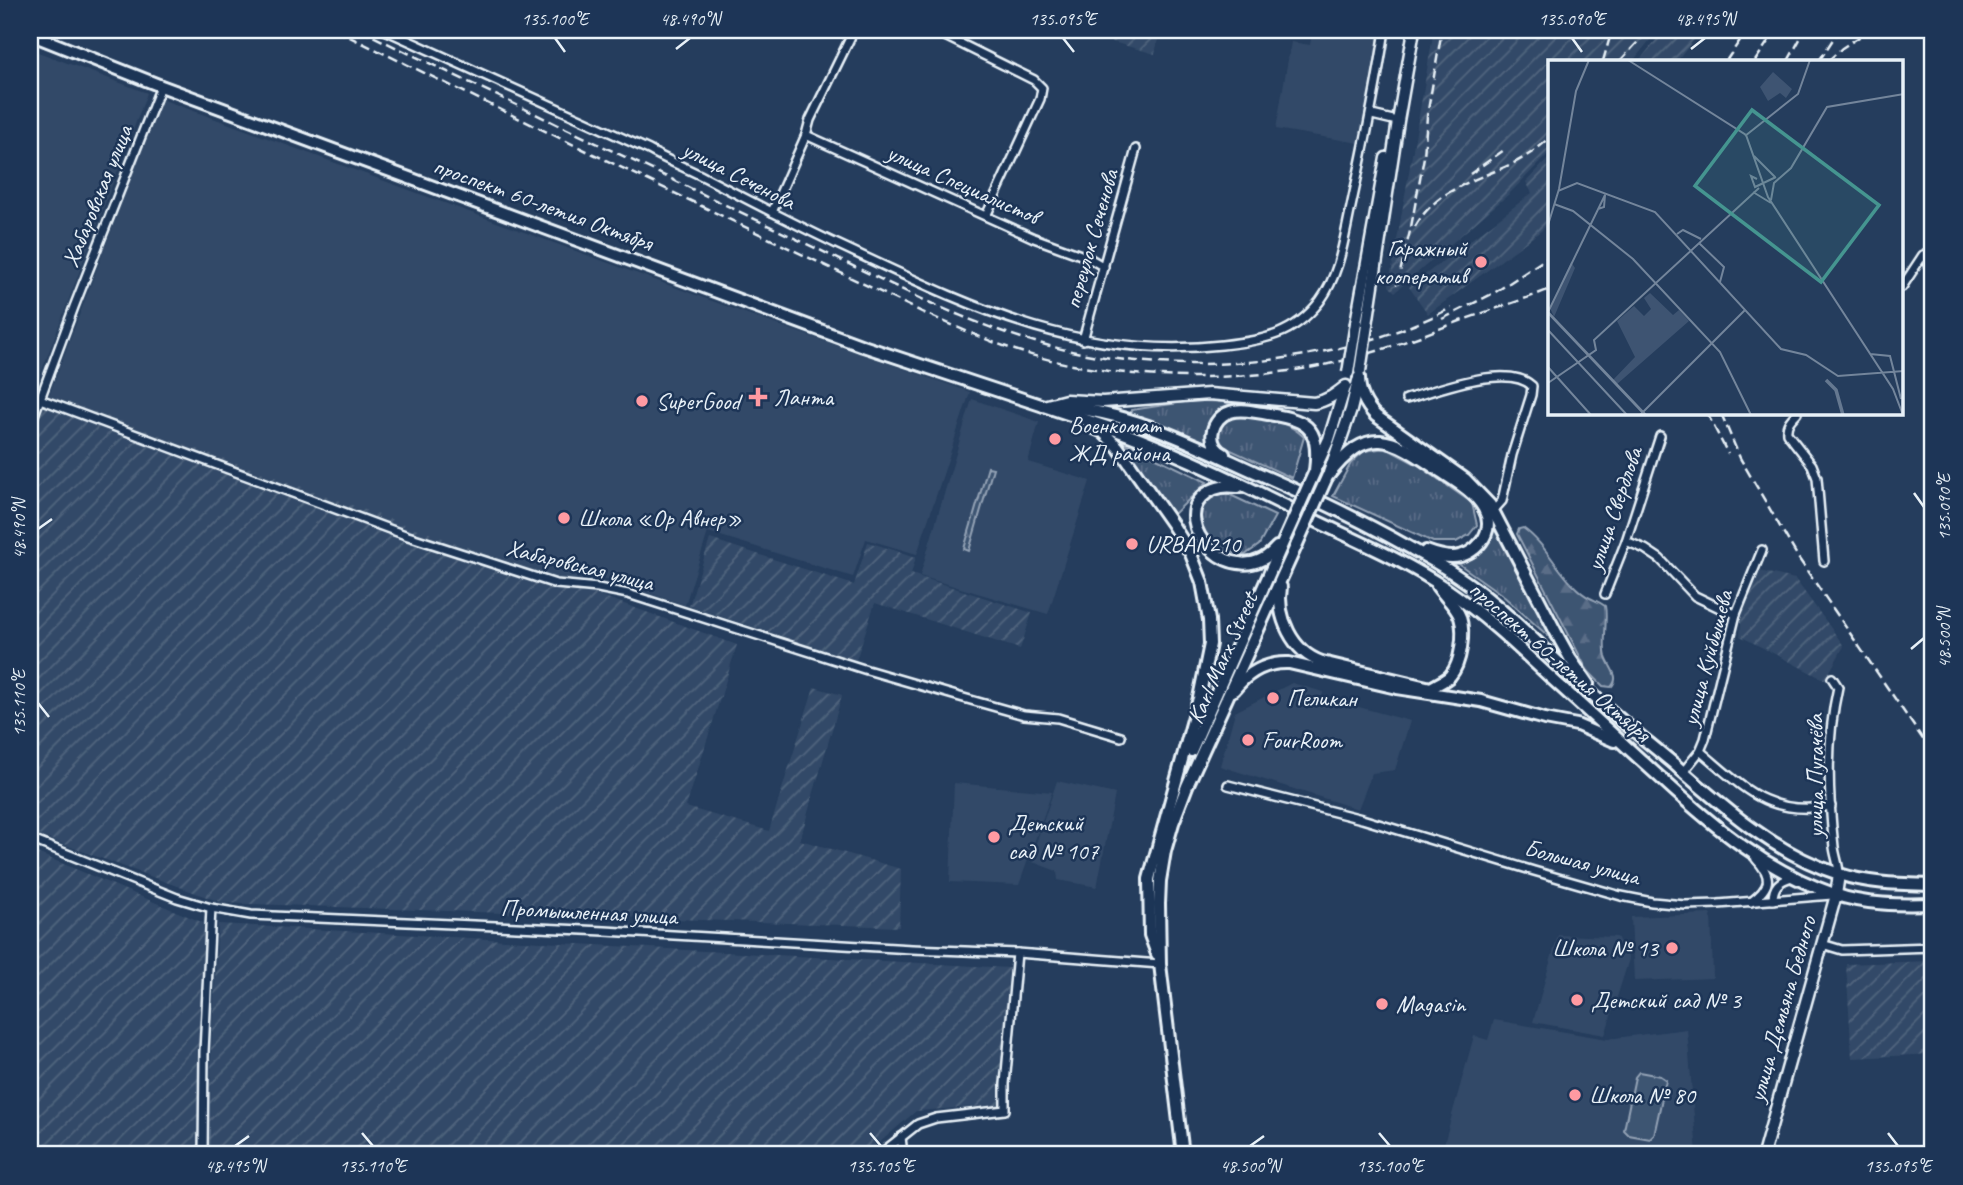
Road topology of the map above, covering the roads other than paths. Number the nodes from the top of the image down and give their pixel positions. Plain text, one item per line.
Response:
1 (385, 30) edge
2 (854, 30) edge
3 (933, 30) edge
4 (1385, 30) edge
5 (1409, 30) edge
6 (1415, 30) edge
7 (30, 34) edge
8 (161, 86) junction
9 (1372, 115) junction
10 (1393, 120) junction
11 (806, 135) junction
12 (1136, 149) dead end
13 (772, 212) junction
14 (986, 216) junction
15 (1104, 267) junction
16 (1933, 274) edge
17 (1904, 284) edge
18 (1362, 324) junction
19 (1083, 340) junction
20 (1356, 374) junction
21 (1933, 379) edge
22 (1346, 386) junction
23 (40, 399) junction
24 (1406, 399) dead end
25 (1044, 406) junction
26 (1933, 409) edge
27 (1796, 415) edge
28 (30, 426) edge
29 (1660, 436) dead end
30 (1315, 471) junction
31 (1327, 477) junction
32 (1289, 486) junction
33 (1251, 489) junction
34 (1493, 510) junction
35 (1365, 522) junction
36 (1285, 538) junction
37 (1626, 541) junction
38 (1762, 550) dead end
39 (1824, 561) dead end
40 (1284, 573) junction
41 (1430, 579) junction
42 (1605, 594) dead end
43 (1736, 614) junction
44 (1832, 678) dead end
45 (1224, 704) junction
46 (1613, 713) junction
47 (1121, 737) dead end
48 (1631, 751) junction
49 (1700, 751) junction
50 (1683, 772) junction
51 (1177, 782) junction
52 (1228, 785) dead end
53 (1831, 806) junction
54 (30, 839) edge
55 (1748, 851) junction
56 (1839, 874) junction
57 (1793, 876) junction
58 (1933, 885) edge
59 (1836, 895) junction
60 (1773, 900) junction
61 (1751, 903) junction
62 (1933, 904) edge
63 (211, 908) junction
64 (1822, 944) junction
65 (1933, 947) edge
66 (1017, 953) junction
67 (1160, 964) junction
68 (901, 1137) junction
69 (203, 1155) edge
70 (879, 1155) edge
71 (903, 1155) edge
72 (1183, 1155) edge
73 (1763, 1155) edge

1 - 13 street, улица Сеченова
2 - 11 street
3 - 14 street
4 - 9 street, улица Сеченова
5 - 10 main road
6 - 18 main road
7 - 8 highway, проспект 60-летия Октября
8 - 23 street, Хабаровская улица
8 - 25 highway, проспект 60-летия Октября
9 - 10 street
9 - 19 street, улица Сеченова
10 - 18 main road
11 - 13 street
11 - 14 street, улица Специалистов
12 - 15 street, переулок Сеченова
13 - 19 street, улица Сеченова
14 - 15 street, улица Специалистов
15 - 19 street, переулок Сеченова
16 - 17 street
18 - 20 main road, bridge
20 - 22 main road
20 - 31 main road, Karl Marx Street
20 - 34 highway
21 - 26 street
22 - 25 main road
22 - 30 main road
23 - 28 street, Хабаровская улица
23 - 47 street, Хабаровская улица
24 - 34 street
25 - 32 highway, проспект 60-летия Октября
25 - 33 highway, проспект 60-летия Октября
25 - 51 highway
27 - 39 street
29 - 37 street, улица Свердлова
30 - 32 highway
30 - 36 highway, bridge
31 - 35 highway
31 - 40 highway, Karl Marx Street, bridge
32 - 35 highway, проспект 60-летия Октября
33 - 36 highway
33 - 41 highway, проспект 60-летия Октября
34 - 46 highway
35 - 46 highway, проспект 60-летия Октября
36 - 51 highway
37 - 42 street, улица Свердлова
37 - 43 street
38 - 43 street, улица Куйбышева
40 - 41 highway
40 - 45 highway, Karl Marx Street
41 - 48 highway, проспект 60-летия Октября
43 - 49 street, улица Куйбышева
44 - 53 street, улица Пугачёва
45 - 48 highway
45 - 67 highway, Karl Marx Street
46 - 50 highway, проспект 60-летия Октября
48 - 55 highway, проспект 60-летия Октября
49 - 50 street, улица Куйбышева
49 - 53 street
50 - 56 highway, проспект 60-летия Октября
51 - 67 highway, Karl Marx Street
52 - 61 street, Большая улица
53 - 56 street, улица Пугачёва
54 - 63 street, Промышленная улица
55 - 57 highway, проспект 60-летия Октября
55 - 61 street
56 - 58 highway
56 - 59 main road, улица Демьяна Бедного
57 - 59 highway, проспект 60-летия Октября
57 - 60 street
59 - 60 street, Большая улица
59 - 62 highway, Большая улица
59 - 64 main road, улица Демьяна Бедного
60 - 61 street, Большая улица
63 - 66 street, Промышленная улица
63 - 69 street
64 - 65 street
64 - 73 main road, улица Демьяна Бедного
66 - 67 street, Промышленная улица
66 - 68 street
67 - 72 highway, Karl Marx Street
68 - 70 street
68 - 71 street

